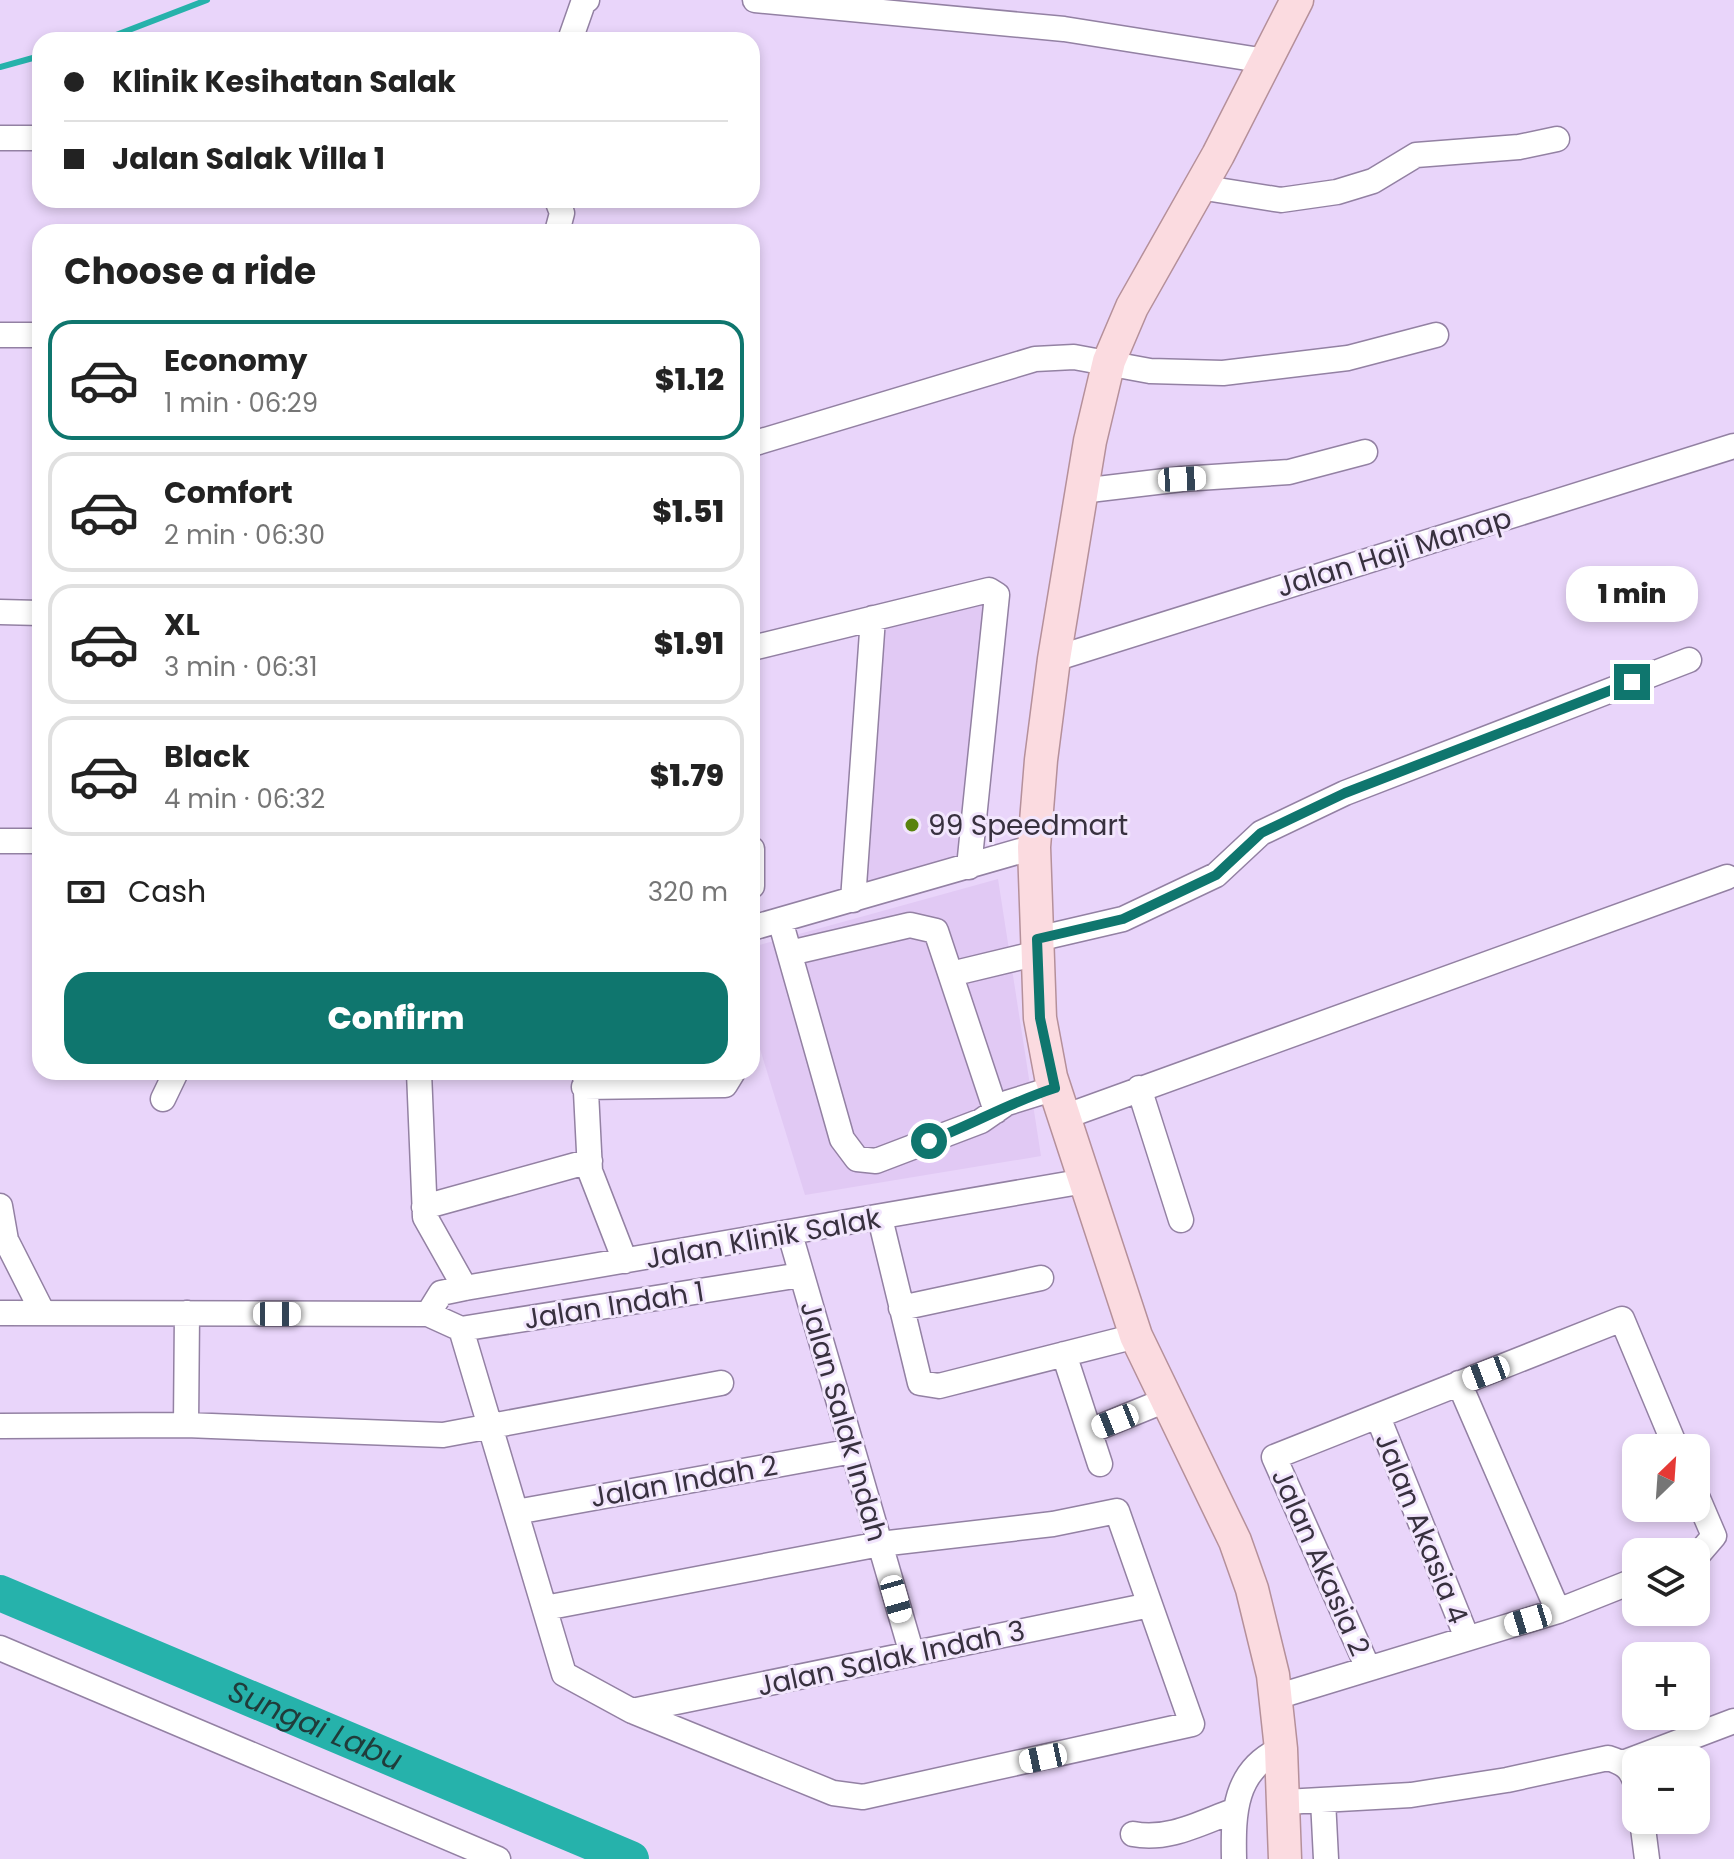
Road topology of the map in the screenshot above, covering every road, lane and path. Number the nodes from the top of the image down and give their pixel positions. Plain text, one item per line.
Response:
1 (587, 0) edge
2 (755, 0) edge
3 (1297, 0) edge
4 (573, 32) edge
5 (1266, 61) junction
6 (0, 138) edge
7 (32, 138) edge
8 (1557, 139) dead end
9 (1199, 187) junction
10 (0, 335) edge
11 (32, 335) edge
12 (1436, 335) dead end
13 (1109, 361) junction
14 (760, 442) edge
15 (1734, 446) edge
16 (1365, 452) dead end
17 (1081, 491) junction
18 (0, 612) edge
19 (32, 613) edge
20 (873, 618) junction
21 (760, 646) edge
22 (1054, 659) junction
23 (1689, 660) dead end
24 (0, 841) edge
25 (32, 841) edge
26 (1034, 847) junction
27 (969, 867) junction
28 (1727, 877) dead end
29 (853, 900) junction
30 (780, 920) junction
31 (760, 926) edge
32 (1037, 946) junction
33 (790, 953) junction
34 (951, 974) junction
35 (172, 1080) edge
36 (419, 1080) edge
37 (584, 1080) edge
38 (728, 1080) edge
39 (1139, 1088) junction
40 (163, 1099) dead end
41 (1059, 1103) junction
42 (996, 1111) junction
43 (590, 1161) junction
44 (1085, 1181) junction
45 (0, 1206) edge
46 (424, 1207) junction
47 (880, 1218) junction
48 (1181, 1220) dead end
49 (790, 1234) junction
50 (625, 1261) junction
51 (801, 1275) junction
52 (1041, 1278) dead end
53 (445, 1299) junction
54 (901, 1308) junction
55 (0, 1313) edge
56 (43, 1313) junction
57 (187, 1313) junction
58 (461, 1329) junction
59 (1136, 1336) junction
60 (1064, 1354) junction
61 (721, 1383) dead end
62 (1459, 1383) junction
63 (1166, 1400) junction
64 (1378, 1417) junction
65 (490, 1424) junction
66 (186, 1425) junction
67 (0, 1426) edge
68 (1090, 1431) junction
69 (1670, 1434) edge
70 (853, 1451) junction
71 (1100, 1464) dead end
72 (516, 1512) junction
73 (1708, 1522) edge
74 (1710, 1541) edge
75 (880, 1544) junction
76 (1622, 1586) edge
77 (1150, 1605) junction
78 (545, 1608) junction
79 (1558, 1611) junction
80 (1467, 1638) junction
81 (0, 1648) edge
82 (912, 1654) junction
83 (1368, 1668) junction
84 (1276, 1697) junction
85 (632, 1711) junction
86 (1734, 1721) edge
87 (1668, 1746) edge
88 (1281, 1749) junction
89 (1622, 1763) edge
90 (1323, 1800) junction
91 (1285, 1802) junction
92 (1233, 1811) junction
93 (1133, 1834) dead end
94 (1644, 1834) edge
95 (498, 1859) edge
96 (1234, 1859) edge
97 (1285, 1859) edge
98 (1326, 1859) edge
99 (1647, 1859) edge

1 - 4 street
2 - 5 street
3 - 5 main road
5 - 9 main road
6 - 7 street
8 - 9 street
9 - 13 main road
10 - 11 street
12 - 13 street
13 - 14 street
13 - 17 main road
15 - 22 street, Jalan Haji Manap
16 - 17 street
17 - 22 main road
18 - 19 street
20 - 21 street
20 - 27 street
20 - 29 street
22 - 26 main road
23 - 32 street
24 - 25 street
26 - 27 street
26 - 32 main road
27 - 29 street
28 - 39 street
29 - 30 street
30 - 31 street
30 - 33 street
32 - 34 street
32 - 41 main road
33 - 34 street
33 - 42 street
34 - 42 street
35 - 40 street
36 - 46 street
37 - 38 street
37 - 43 street
39 - 41 street
39 - 48 street
41 - 42 street
41 - 44 main road
43 - 46 street
43 - 50 street
44 - 47 street, Jalan Klinik Salak
44 - 59 main road
45 - 56 street
46 - 53 street
47 - 49 street, Jalan Klinik Salak
47 - 54 street
49 - 50 street, Jalan Klinik Salak
49 - 51 street, Jalan Salak Indah
50 - 53 street, Jalan Klinik Salak
51 - 58 street, Jalan Indah 1
51 - 70 street, Jalan Salak Indah
52 - 54 street
53 - 57 street
53 - 58 street
54 - 60 street
55 - 56 street
56 - 57 street
57 - 66 street
58 - 65 street
59 - 60 street
59 - 63 main road
60 - 68 street
61 - 65 street
62 - 64 street
62 - 69 street
62 - 79 street
63 - 68 street
63 - 84 main road
64 - 80 street, Jalan Akasia 4
64 - 83 street, Jalan Akasia 2
65 - 66 street
65 - 72 street
66 - 67 street
68 - 71 street
70 - 72 street, Jalan Indah 2
70 - 75 street, Jalan Salak Indah
72 - 78 street
73 - 74 street
75 - 77 street
75 - 78 street
75 - 82 street, Jalan Salak Indah
76 - 79 street
77 - 82 street, Jalan Salak Indah 3
77 - 85 street
78 - 85 street
79 - 80 street
80 - 83 street
81 - 95 street
82 - 85 street, Jalan Salak Indah 3
83 - 84 street
84 - 88 main road
86 - 87 street
88 - 91 main road
88 - 92 street
89 - 90 street
90 - 91 street
90 - 98 street
91 - 97 main road
92 - 93 street
92 - 96 street
94 - 99 street

